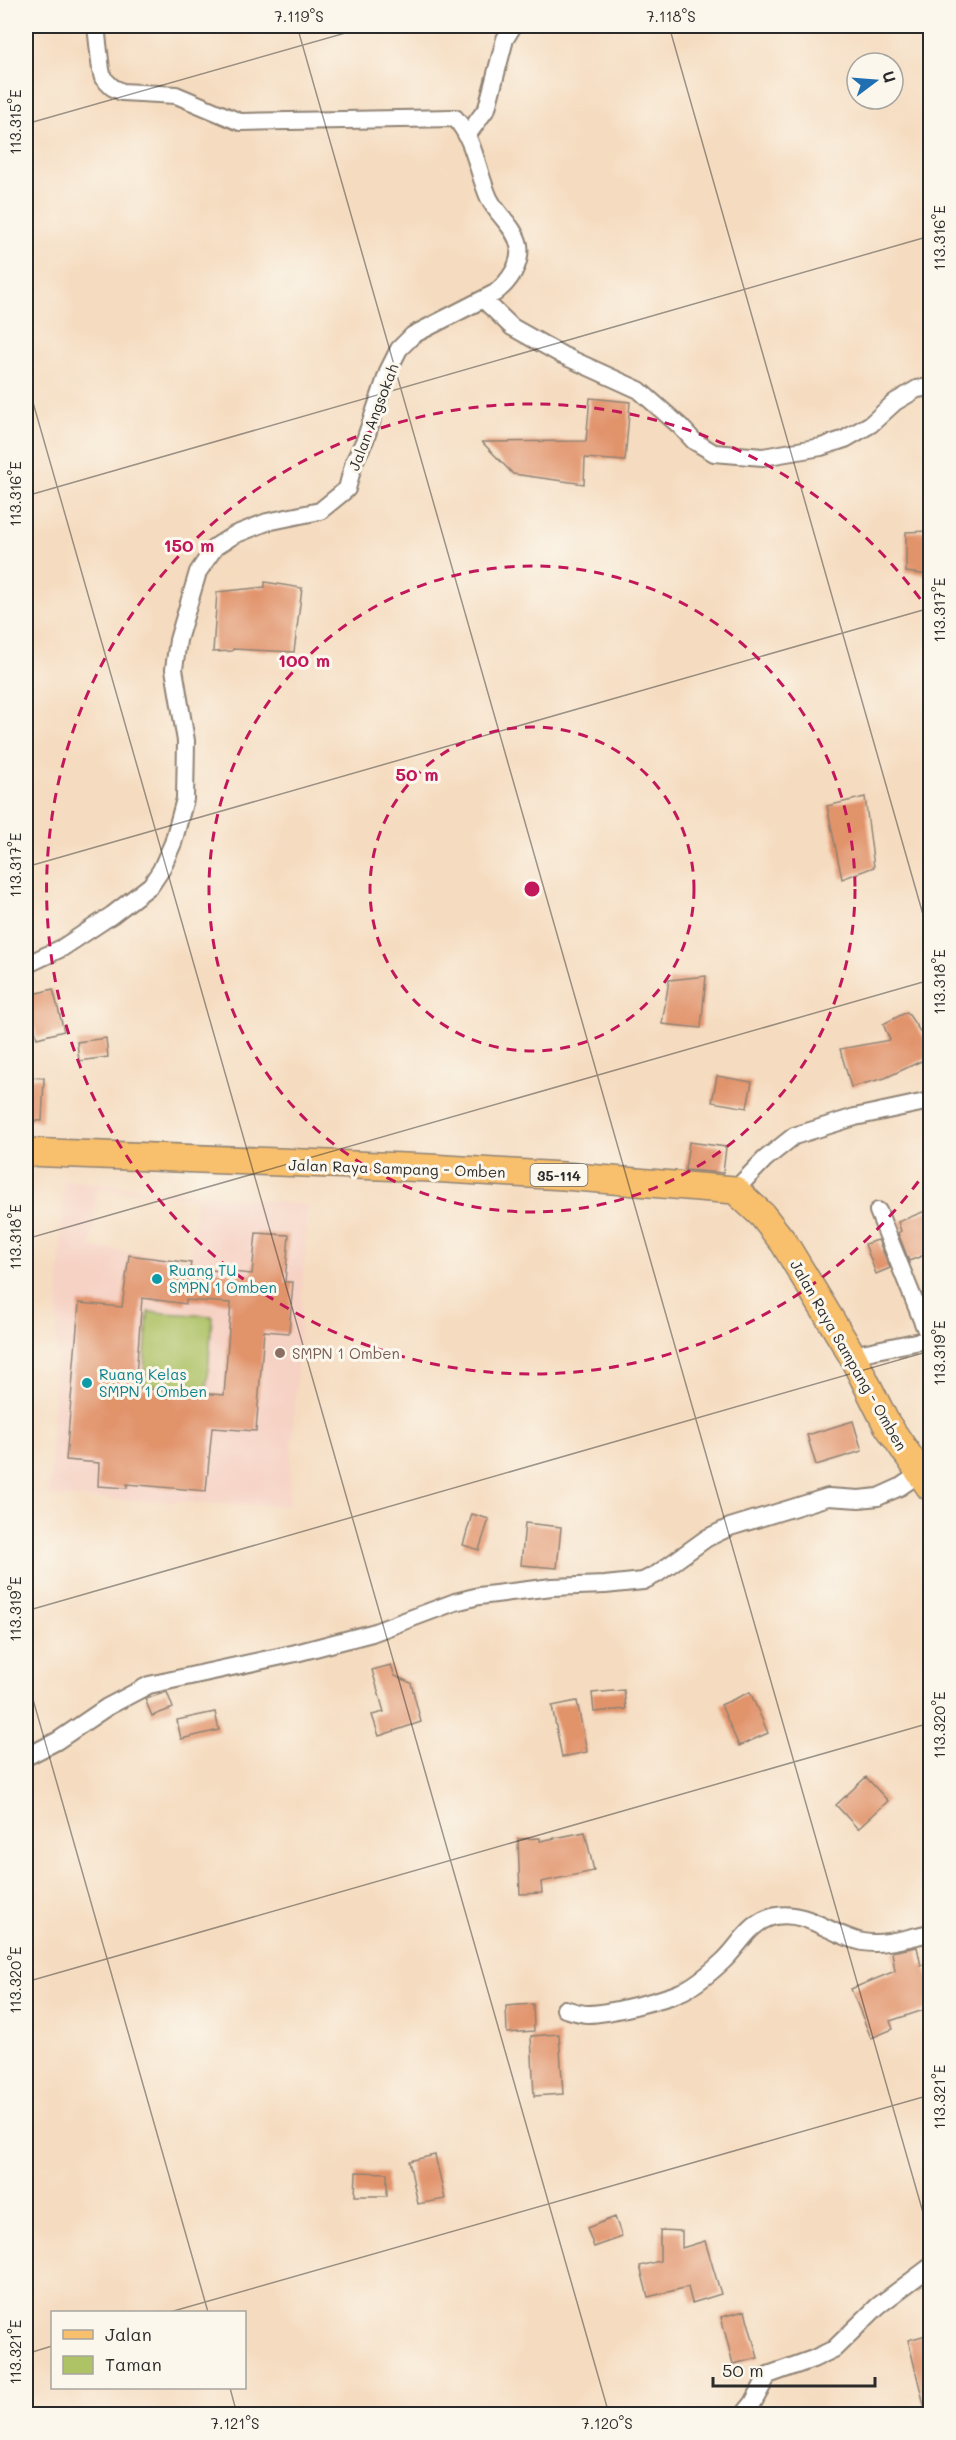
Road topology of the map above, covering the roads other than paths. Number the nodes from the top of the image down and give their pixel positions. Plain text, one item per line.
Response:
1 (96, 26) edge
2 (513, 26) edge
3 (468, 134) junction
4 (484, 300) junction
5 (930, 387) edge
6 (26, 965) edge
7 (930, 1101) edge
8 (26, 1152) edge
9 (735, 1190) junction
10 (878, 1211) dead end
11 (930, 1339) edge
12 (852, 1355) junction
13 (925, 1481) edge
14 (26, 1757) edge
15 (930, 1933) edge
16 (565, 2009) dead end
17 (930, 2267) edge
18 (744, 2415) edge

1 - 3 street
2 - 3 street
3 - 4 street, Jalan Angsokah
4 - 5 street
4 - 6 street, Jalan Angsokah
7 - 9 street
8 - 9 main road, Jalan Raya Sampang - Omben / 35-114
9 - 12 main road, Jalan Raya Sampang - Omben
10 - 11 street
11 - 12 street
12 - 13 main road, Jalan Raya Sampang - Omben
13 - 14 street
15 - 16 street
17 - 18 street

